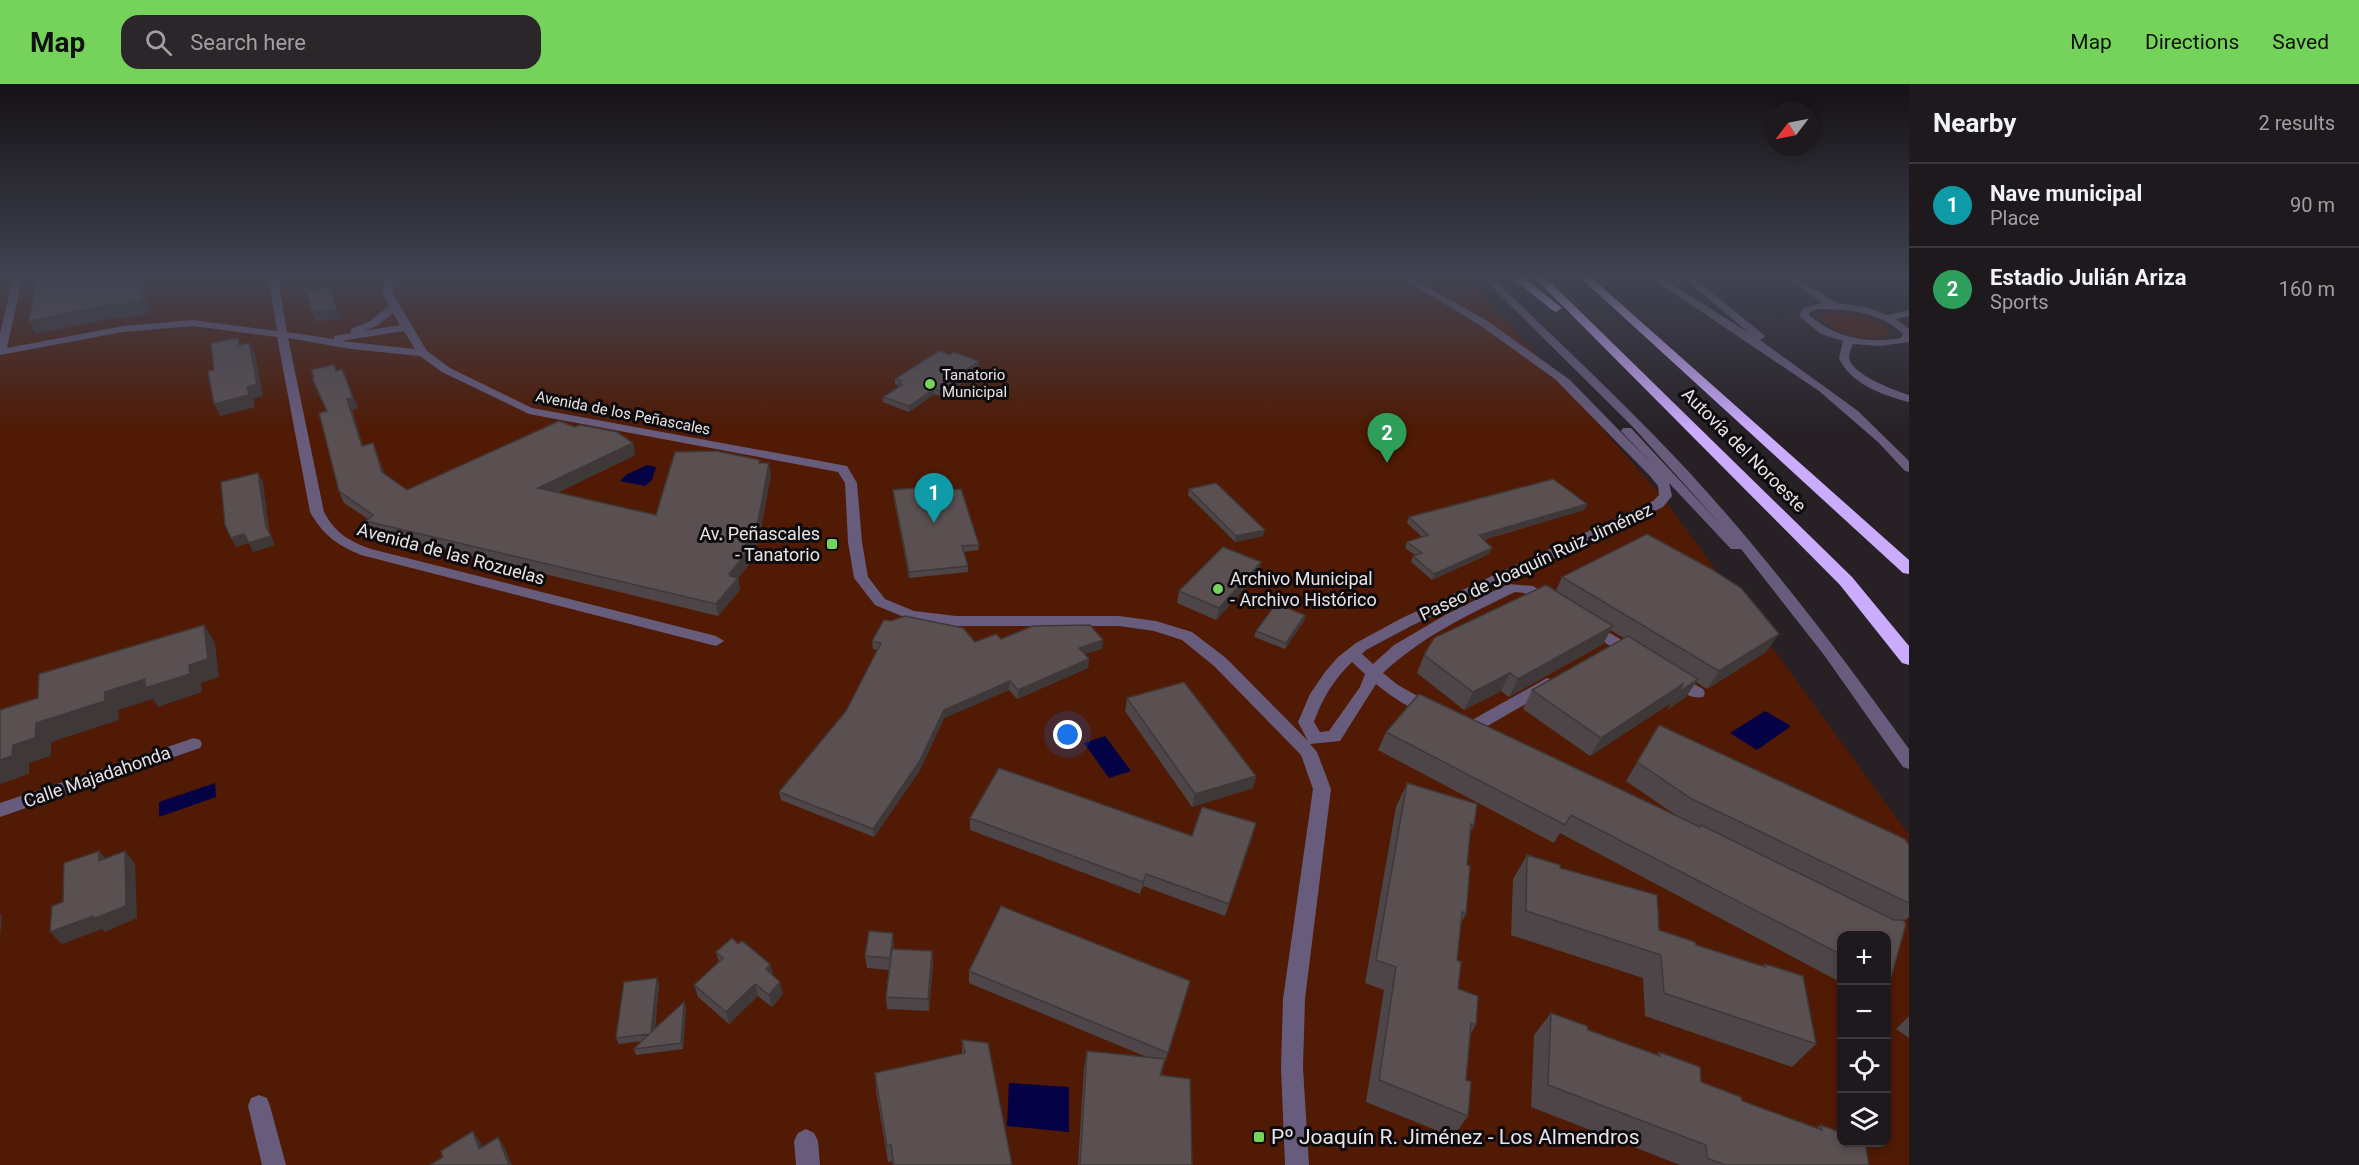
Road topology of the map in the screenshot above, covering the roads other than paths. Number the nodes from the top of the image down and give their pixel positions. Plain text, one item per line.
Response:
1 (5, 329) edge
2 (121, 329) edge
3 (241, 329) edge
4 (282, 329) edge
5 (359, 329) edge
6 (1493, 329) edge
7 (1541, 329) edge
8 (1581, 329) edge
9 (1593, 329) edge
10 (1643, 329) edge
11 (1734, 329) edge
12 (1751, 329) edge
13 (1825, 329) edge
14 (1905, 329) edge
15 (409, 331) junction
16 (283, 336) junction
17 (1850, 339) junction
18 (323, 340) junction
19 (351, 346) junction
20 (0, 352) edge
21 (423, 353) junction
22 (1559, 377) junction
23 (1818, 385) junction
24 (1662, 396) junction
25 (1909, 399) edge
26 (1909, 468) edge
27 (843, 469) joint
28 (1909, 569) edge
29 (1774, 578) junction
30 (1558, 606) edge
31 (1578, 619) edge
32 (716, 641) dead end
33 (1618, 644) junction
34 (1352, 654) junction
35 (1598, 656) edge
36 (1909, 659) edge
37 (1372, 674) junction
38 (1558, 678) edge
39 (1696, 693) edge
40 (1472, 730) junction
41 (1493, 740) edge
42 (194, 744) dead end
43 (1311, 745) junction
44 (1909, 762) edge
45 (0, 810) edge
46 (259, 1106) dead end
47 (806, 1141) dead end
48 (274, 1165) edge
49 (808, 1165) edge
50 (1297, 1165) edge

1 - 20 street
2 - 20 street
3 - 16 street
4 - 16 street, Avenida de las Rozuelas
5 - 18 street
6 - 22 street
7 - 29 street
8 - 24 highway
9 - 24 highway, Autovía del Noroeste
10 - 28 highway, Autovía del Noroeste
11 - 23 street
12 - 23 street
13 - 17 street
14 - 17 street
15 - 18 street
15 - 19 street
15 - 21 street, Avenida de los Peñascales
16 - 18 street
16 - 32 street, Avenida de las Rozuelas
17 - 25 street
18 - 19 street
19 - 21 street
21 - 27 street, Avenida de los Peñascales
22 - 29 street
22 - 34 street, Paseo de Joaquín Ruiz Jiménez
23 - 26 street
24 - 36 highway, Autovía del Noroeste
27 - 43 street, Paseo de Joaquín Ruiz Jiménez
29 - 44 street
30 - 37 street
31 - 33 street
33 - 35 street
33 - 39 street
34 - 37 street
34 - 43 street, Paseo de Joaquín Ruiz Jiménez
37 - 40 street
37 - 43 street
38 - 40 street
40 - 41 street
42 - 45 street, Calle Majadahonda
43 - 50 street, Paseo de Joaquín Ruiz Jiménez
46 - 48 street
47 - 49 street

